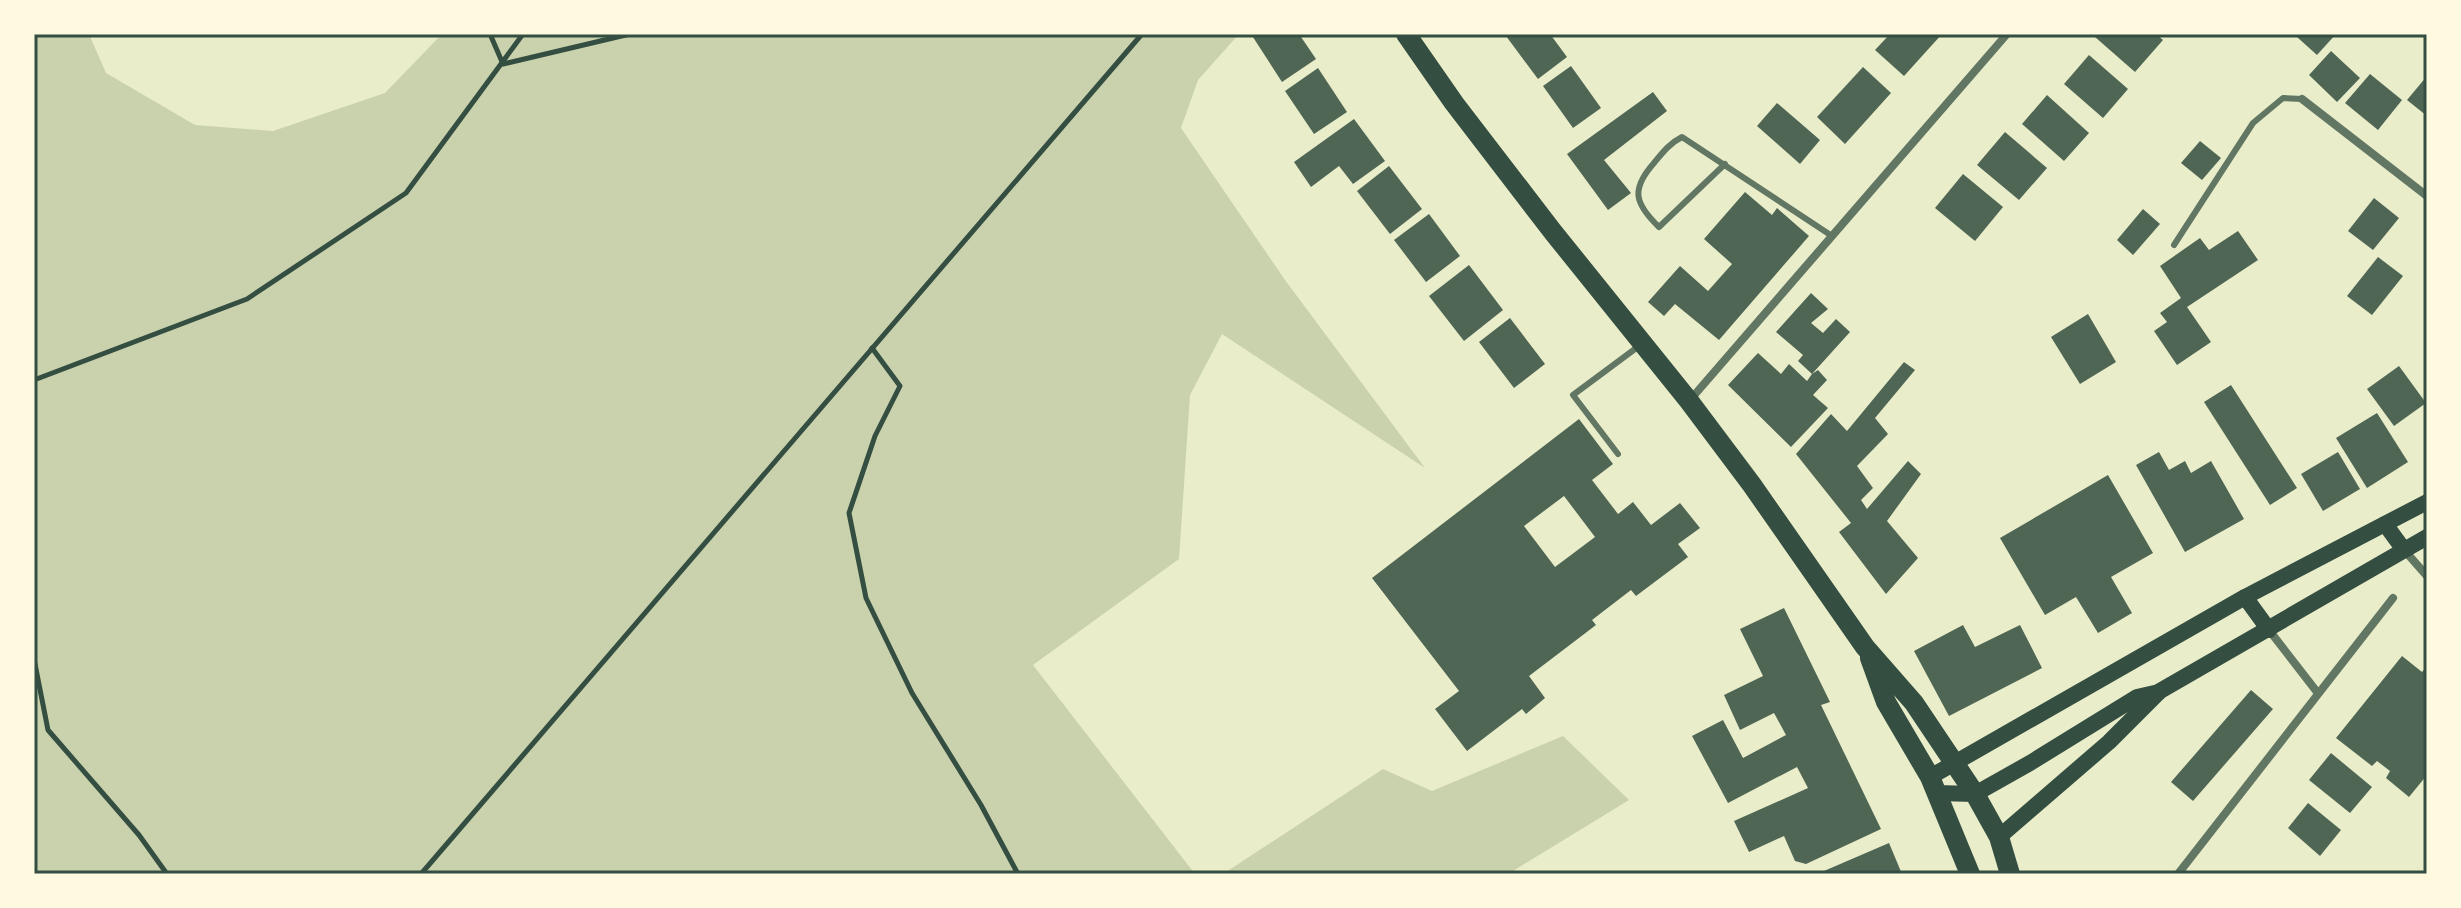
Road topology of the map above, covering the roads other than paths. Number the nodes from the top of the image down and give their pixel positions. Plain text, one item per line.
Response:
1 (1406, 34) edge
2 (2007, 34) edge
3 (2302, 99) joint
4 (1725, 164) junction
5 (2427, 196) edge
6 (1832, 236) junction
7 (2174, 245) dead end
8 (1642, 344) junction
9 (1689, 401) junction
10 (1618, 454) dead end
11 (2424, 503) edge
12 (2385, 524) junction
13 (2427, 537) edge
14 (2404, 550) junction
15 (2427, 576) edge
16 (2245, 597) junction
17 (2393, 598) dead end
18 (2269, 630) junction
19 (1865, 647) junction
20 (2160, 691) junction
21 (2317, 692) junction
22 (1955, 762) junction
23 (1933, 785) junction
24 (1975, 794) junction
25 (1999, 837) junction
26 (1970, 874) edge
27 (2010, 874) edge
28 (2178, 874) edge

1 - 8 main road
2 - 6 street
3 - 5 street
3 - 7 lane
4 - 4 lane
4 - 6 lane
6 - 9 street
8 - 9 main road
8 - 10 lane
9 - 19 main road
11 - 12 main road
12 - 14 main road
12 - 16 main road
13 - 14 main road
14 - 15 street
14 - 18 main road
16 - 18 main road
16 - 22 main road
17 - 21 street
18 - 20 main road
18 - 21 street
19 - 22 main road
19 - 23 main road
20 - 24 main road
20 - 25 main road
21 - 28 street
22 - 23 main road
22 - 24 main road
23 - 24 main road
23 - 26 main road
24 - 25 main road
25 - 27 main road

